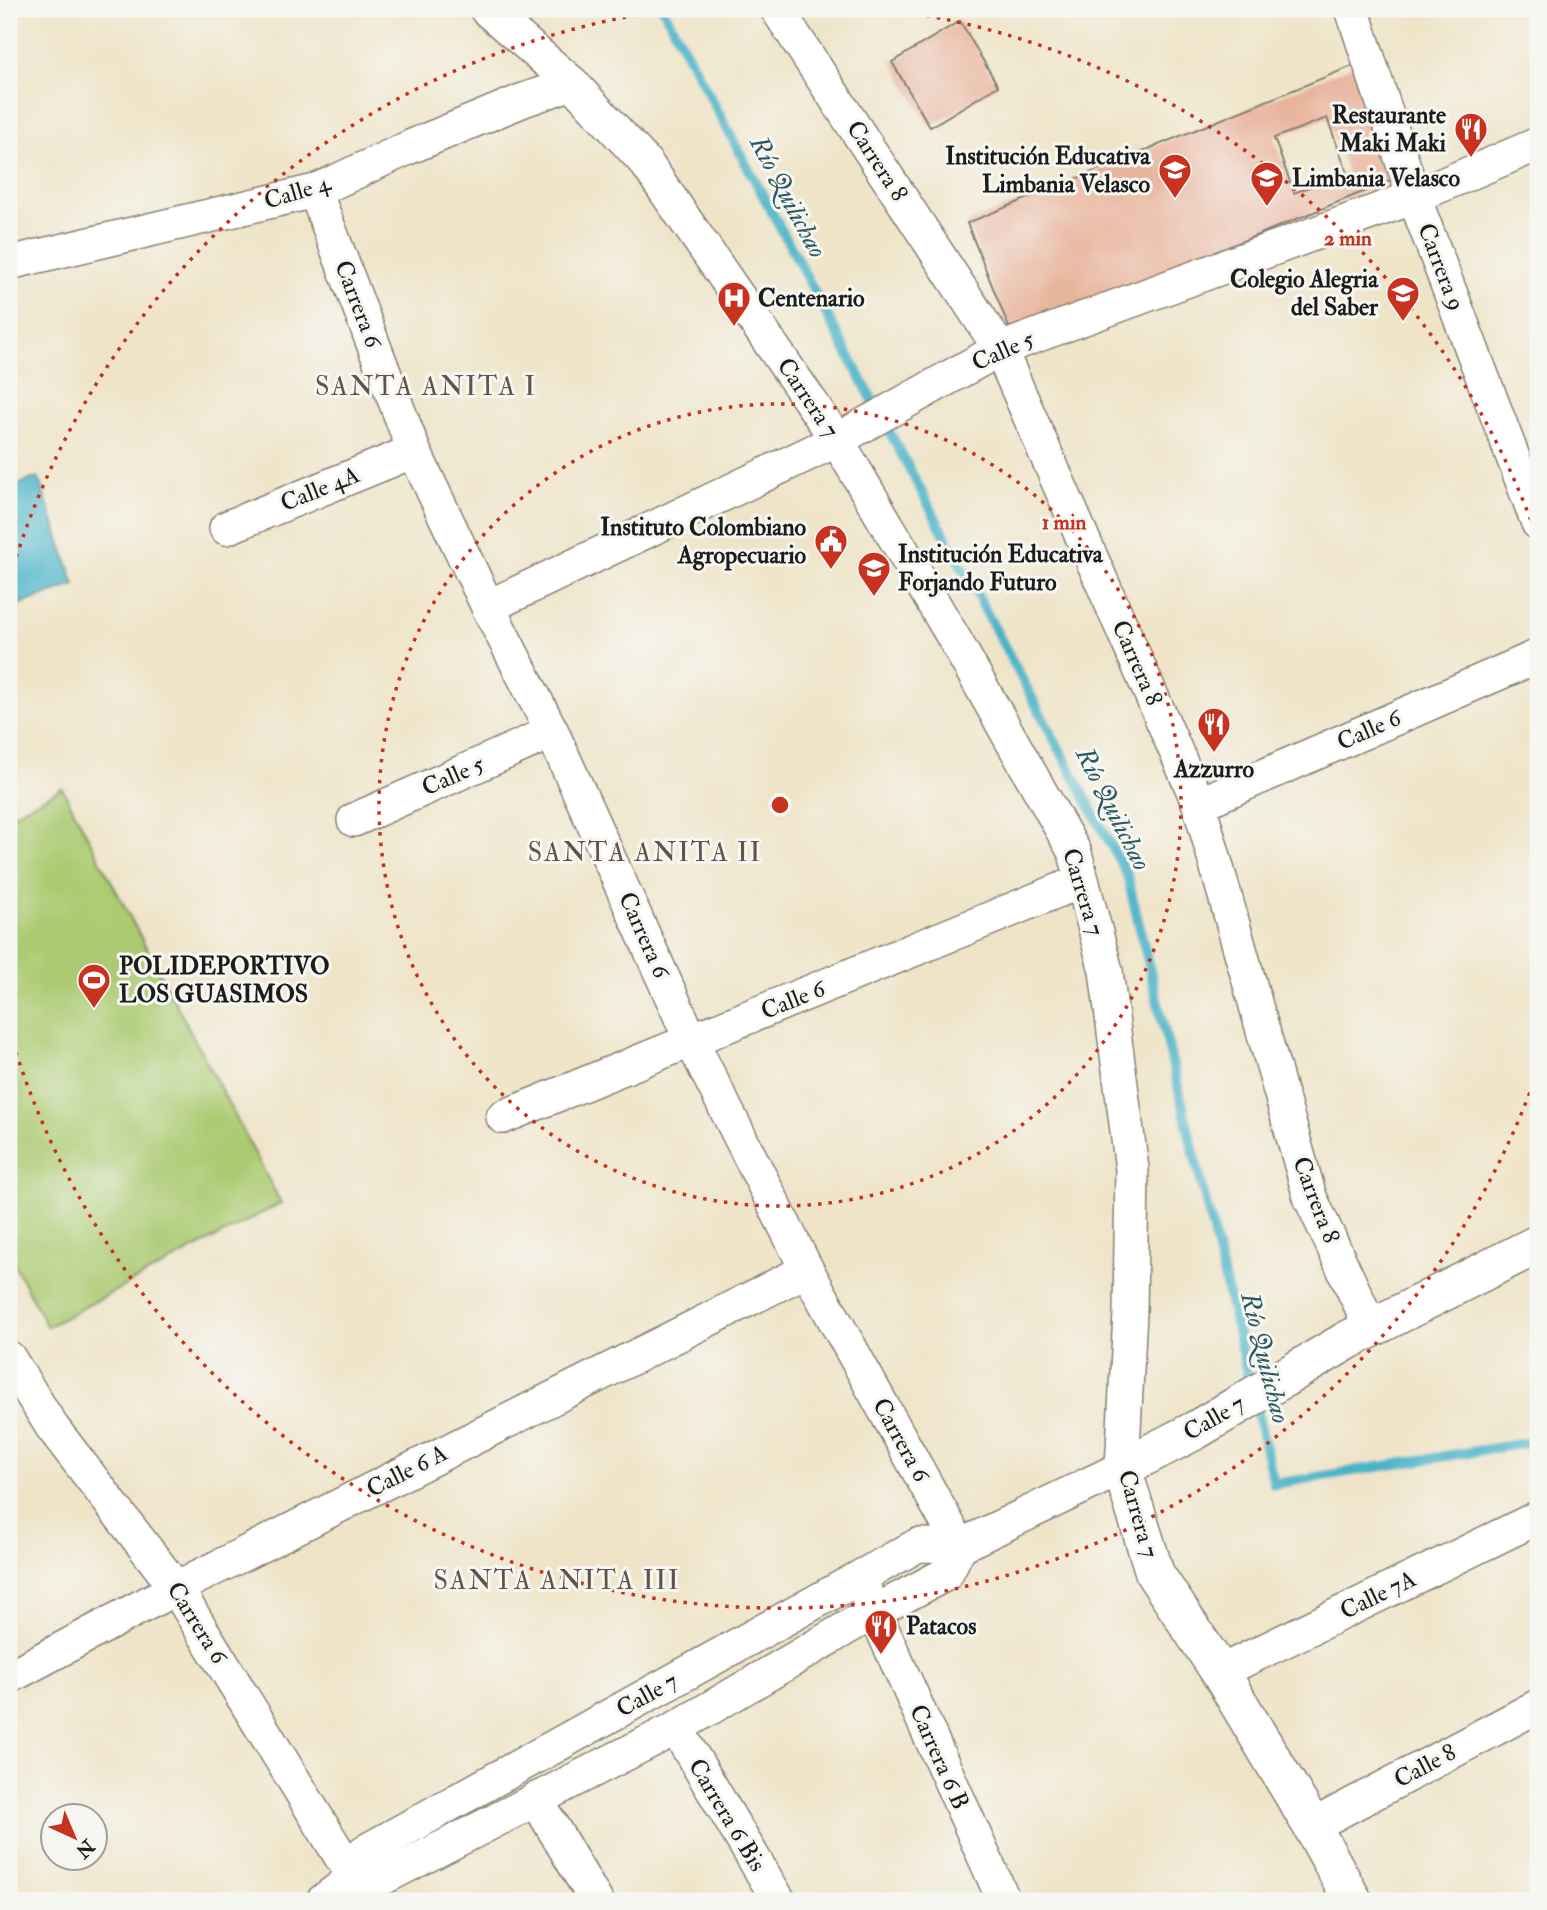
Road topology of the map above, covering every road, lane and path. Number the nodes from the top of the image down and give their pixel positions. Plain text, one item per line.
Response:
1 (486, 9) edge
2 (777, 9) edge
3 (1352, 9) edge
4 (572, 83) junction
5 (1538, 144) edge
6 (315, 191) junction
7 (1414, 197) junction
8 (9, 263) edge
9 (989, 355) junction
10 (848, 434) junction
11 (414, 451) junction
12 (1538, 523) edge
13 (226, 528) dead end
14 (488, 607) junction
15 (1538, 656) edge
16 (552, 732) junction
17 (1199, 804) junction
18 (354, 820) dead end
19 (1082, 881) junction
20 (692, 1042) junction
21 (502, 1118) dead end
22 (1538, 1244) edge
23 (807, 1270) junction
24 (1360, 1334) junction
25 (9, 1358) edge
26 (1122, 1468) junction
27 (1537, 1518) edge
28 (960, 1546) junction
29 (859, 1578) junction
30 (176, 1588) junction
31 (874, 1612) junction
32 (1220, 1672) junction
33 (9, 1677) edge
34 (1538, 1706) edge
35 (676, 1728) junction
36 (536, 1799) junction
37 (1311, 1826) junction
38 (361, 1889) edge
39 (323, 1901) edge
40 (596, 1901) edge
41 (779, 1901) edge
42 (1004, 1901) edge
43 (1353, 1901) edge

1 - 4 street, Carrera 7
2 - 9 street, Carrera 8
3 - 7 street, Carrera 9
4 - 6 street, Calle 4
4 - 10 street, Carrera 7
5 - 7 street, Calle 5
6 - 8 street, Calle 4
6 - 11 street, Carrera 6
7 - 9 street, Calle 5
7 - 12 street, Carrera 9
9 - 10 street, Calle 5
9 - 17 street, Carrera 8
10 - 14 street, Calle 5
10 - 19 street, Carrera 7
11 - 13 street, Calle 4A
11 - 14 street, Carrera 6
14 - 16 street, Carrera 6
15 - 17 street, Calle 6
16 - 18 street, Calle 5
16 - 20 street, Carrera 6
17 - 24 street, Carrera 8
19 - 20 street, Calle 6
19 - 26 street, Carrera 7
20 - 21 street, Calle 6
20 - 23 street, Carrera 6
22 - 24 street, Calle 7
23 - 28 street, Carrera 6
23 - 30 street, Calle 6 A
24 - 26 street, Calle 7
25 - 30 street, Carrera 6
26 - 28 street, Calle 7
26 - 32 street, Carrera 7
27 - 32 street, Calle 7A
28 - 29 street, Calle 7
28 - 31 street, Calle 7
29 - 31 street, Carrera 6 B
29 - 38 street, Calle 7
30 - 33 street, Calle 6 A
30 - 38 street, Carrera 6
31 - 35 street, Calle 7
31 - 42 street, Carrera 6 B
32 - 37 street, Carrera 7
34 - 37 street, Calle 8
35 - 36 street, Calle 7
35 - 41 street, Carrera 6 Bis
36 - 38 street, Calle 7
36 - 40 street
37 - 43 street, Carrera 7
38 - 39 street, Calle 7

